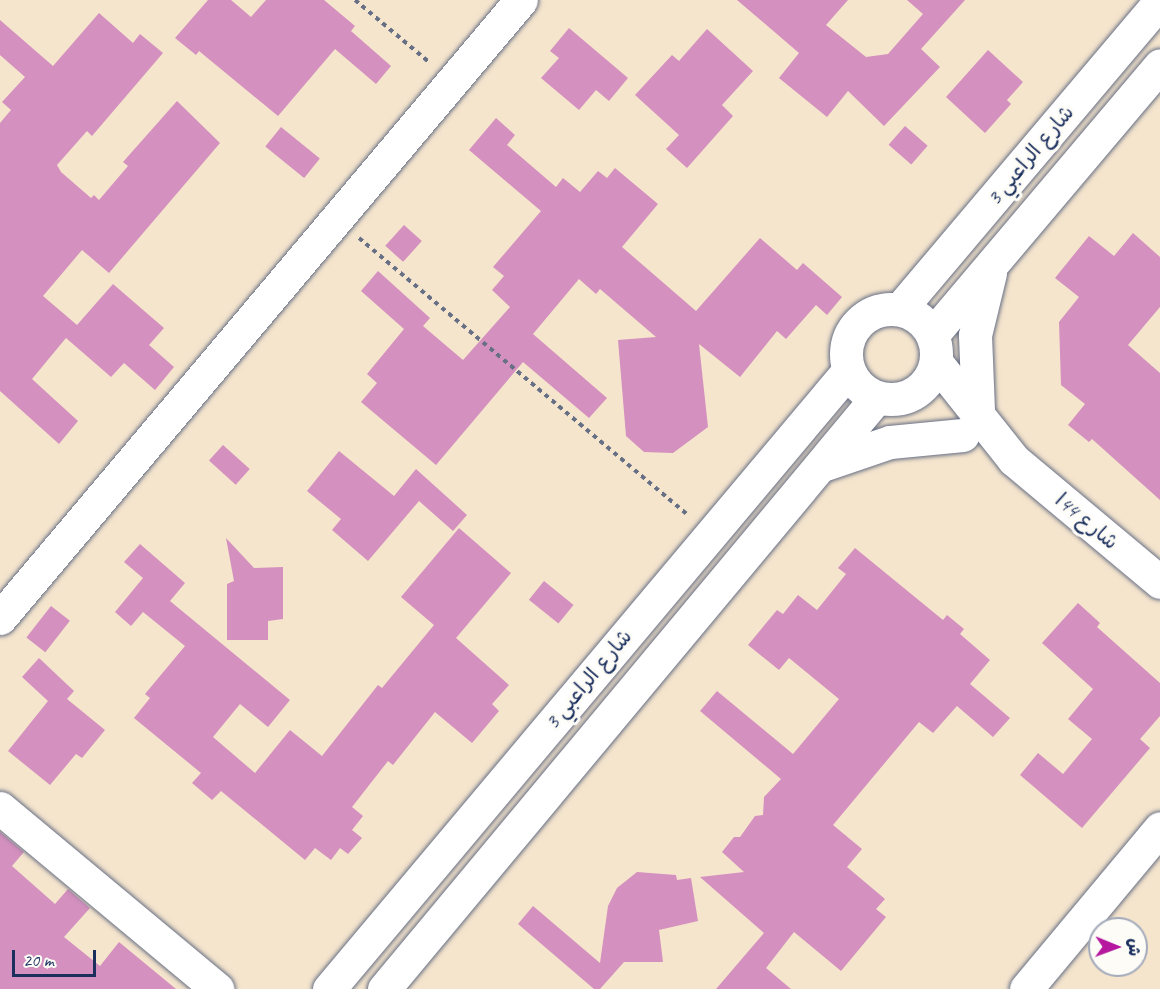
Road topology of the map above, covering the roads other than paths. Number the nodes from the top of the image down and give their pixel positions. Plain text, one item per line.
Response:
1 (521, 0) edge
2 (1160, 1) edge
3 (1160, 65) edge
4 (994, 262) junction
5 (900, 309) junction
6 (934, 349) junction
7 (849, 370) junction
8 (890, 398) junction
9 (970, 422) junction
10 (820, 466) junction
11 (1160, 582) edge
12 (0, 618) edge
13 (0, 808) edge
14 (1160, 828) edge
15 (217, 989) edge
16 (329, 989) edge
17 (384, 989) edge
18 (1026, 989) edge

1 - 12 street
2 - 5 street, شارع الراعبي 3
3 - 4 street, شارع الراعبي 3
4 - 6 street, شارع الراعبي 3
4 - 9 street
5 - 6 street
5 - 7 street
6 - 8 street
6 - 9 street, شارع 44ا
7 - 8 street
7 - 16 street, شارع الراعبي 3
8 - 9 street, شارع 44ا
8 - 10 street, شارع الراعبي 3
9 - 10 street
9 - 11 street, شارع 44ا
10 - 17 street, شارع الراعبي 3
13 - 15 street
14 - 18 street

